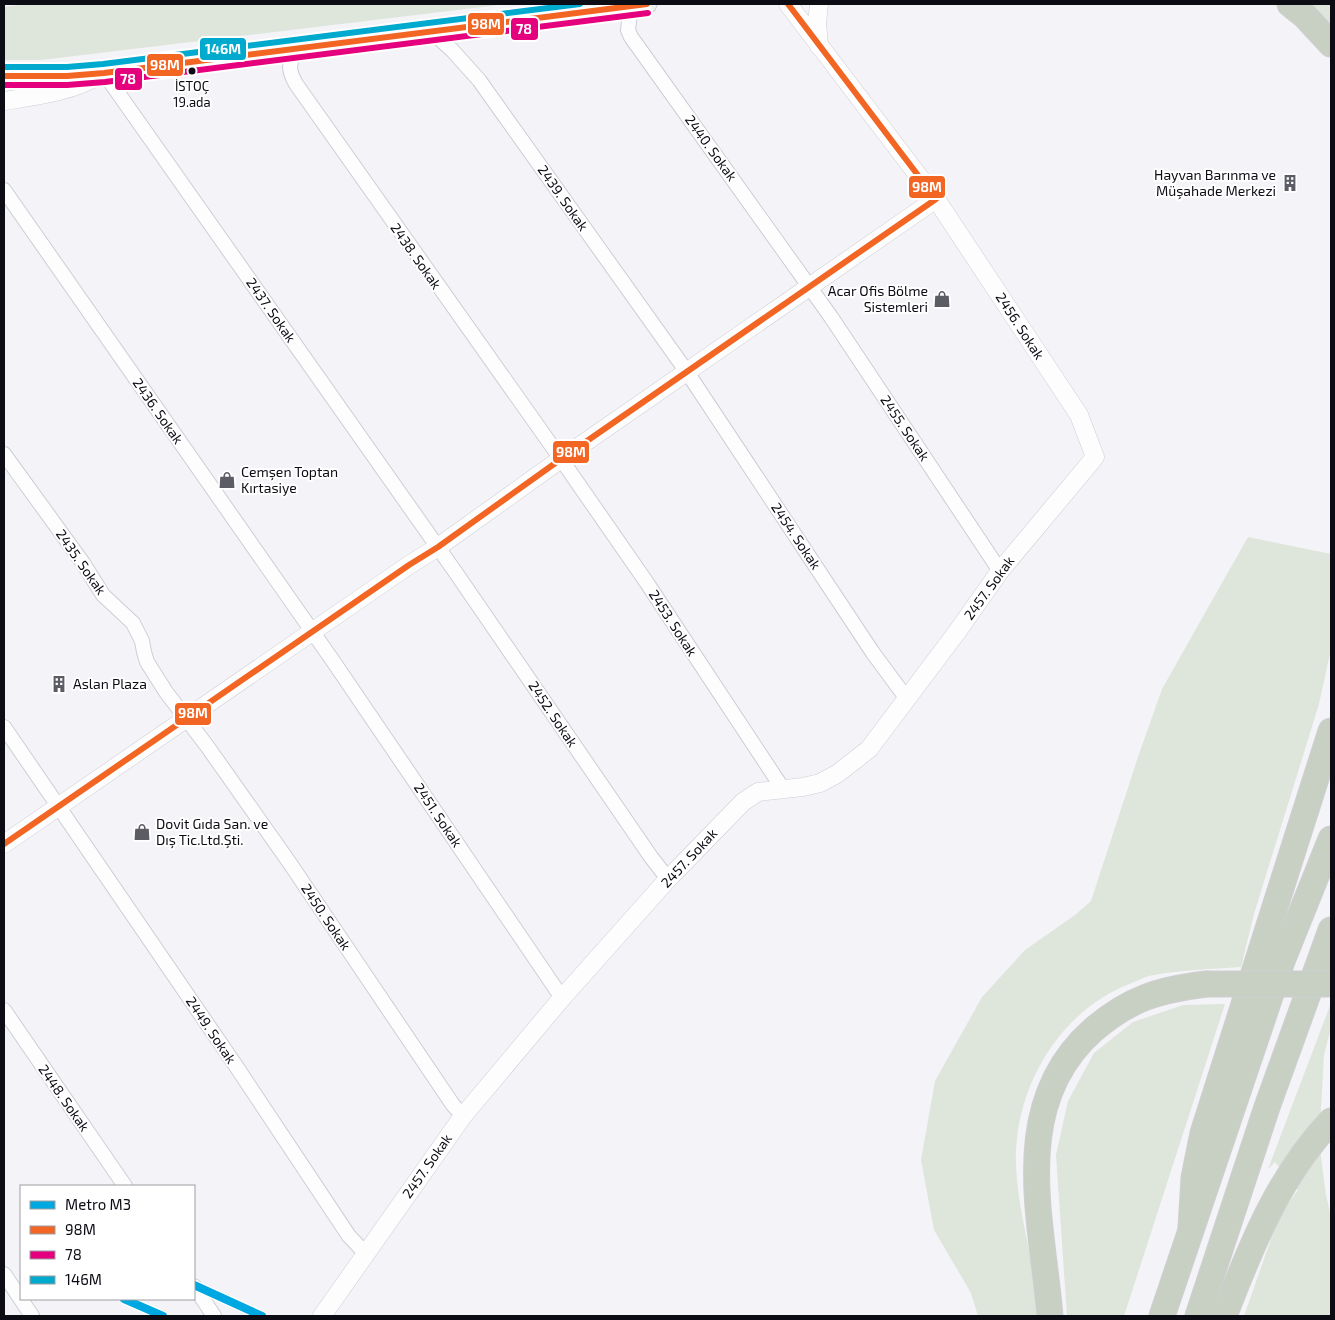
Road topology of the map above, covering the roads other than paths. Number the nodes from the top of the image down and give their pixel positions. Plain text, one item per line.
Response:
1 (788, 4) edge
2 (820, 4) edge
3 (1290, 4) edge
4 (639, 5) edge
5 (431, 32) junction
6 (1331, 44) edge
7 (820, 46) junction
8 (297, 48) junction
9 (104, 73) junction
10 (4, 76) edge
11 (4, 101) edge
12 (4, 190) edge
13 (936, 199) junction
14 (809, 287) junction
15 (687, 372) junction
16 (4, 454) edge
17 (1095, 457) joint
18 (561, 459) junction
19 (438, 548) junction
20 (1000, 571) junction
21 (313, 632) junction
22 (906, 699) junction
23 (188, 719) junction
24 (4, 727) edge
25 (1331, 731) edge
26 (782, 789) junction
27 (58, 806) junction
28 (1331, 839) edge
29 (4, 844) edge
30 (668, 879) junction
31 (1331, 930) edge
32 (1331, 975) edge
33 (1331, 984) edge
34 (562, 998) junction
35 (4, 1010) edge
36 (1267, 1107) junction
37 (463, 1116) junction
38 (1331, 1120) edge
39 (124, 1185) edge
40 (1191, 1227) junction
41 (365, 1253) junction
42 (4, 1274) edge
43 (195, 1288) edge
44 (20, 1298) edge
45 (21, 1300) edge
46 (32, 1316) edge
47 (214, 1316) edge
48 (322, 1316) edge
49 (1050, 1316) edge
50 (1162, 1316) edge
51 (1198, 1316) edge
52 (1224, 1316) edge

1 - 7 street, 2456. Sokak
2 - 7 street
3 - 6 highway
4 - 5 main road
4 - 14 street, 2440. Sokak
5 - 8 main road
5 - 15 street, 2439. Sokak
7 - 13 street, 2456. Sokak
8 - 9 main road
8 - 18 street, 2438. Sokak
9 - 10 main road
9 - 11 street
9 - 19 street, 2437. Sokak
12 - 21 street, 2436. Sokak
13 - 14 street
13 - 17 street, 2456. Sokak
14 - 15 street
14 - 20 street, 2455. Sokak
15 - 18 street
15 - 22 street, 2454. Sokak
16 - 23 street, 2435. Sokak
17 - 20 street, 2457. Sokak
18 - 19 street
18 - 26 street, 2453. Sokak
19 - 21 street
19 - 30 street, 2452. Sokak
20 - 22 street, 2457. Sokak
21 - 23 street
21 - 34 street, 2451. Sokak
22 - 26 street, 2457. Sokak
23 - 27 street
23 - 37 street, 2450. Sokak
24 - 27 street, 2449. Sokak
25 - 40 highway
26 - 30 street, 2457. Sokak
27 - 29 street
27 - 41 street, 2449. Sokak
28 - 40 highway
30 - 34 street, 2457. Sokak
31 - 36 highway
32 - 36 highway
33 - 49 highway, bridge
34 - 37 street, 2457. Sokak
35 - 39 street, 2448. Sokak
36 - 51 highway
37 - 41 street, 2457. Sokak
38 - 52 highway
40 - 50 highway
41 - 48 street, 2457. Sokak
42 - 44 street
43 - 47 street
45 - 46 street

